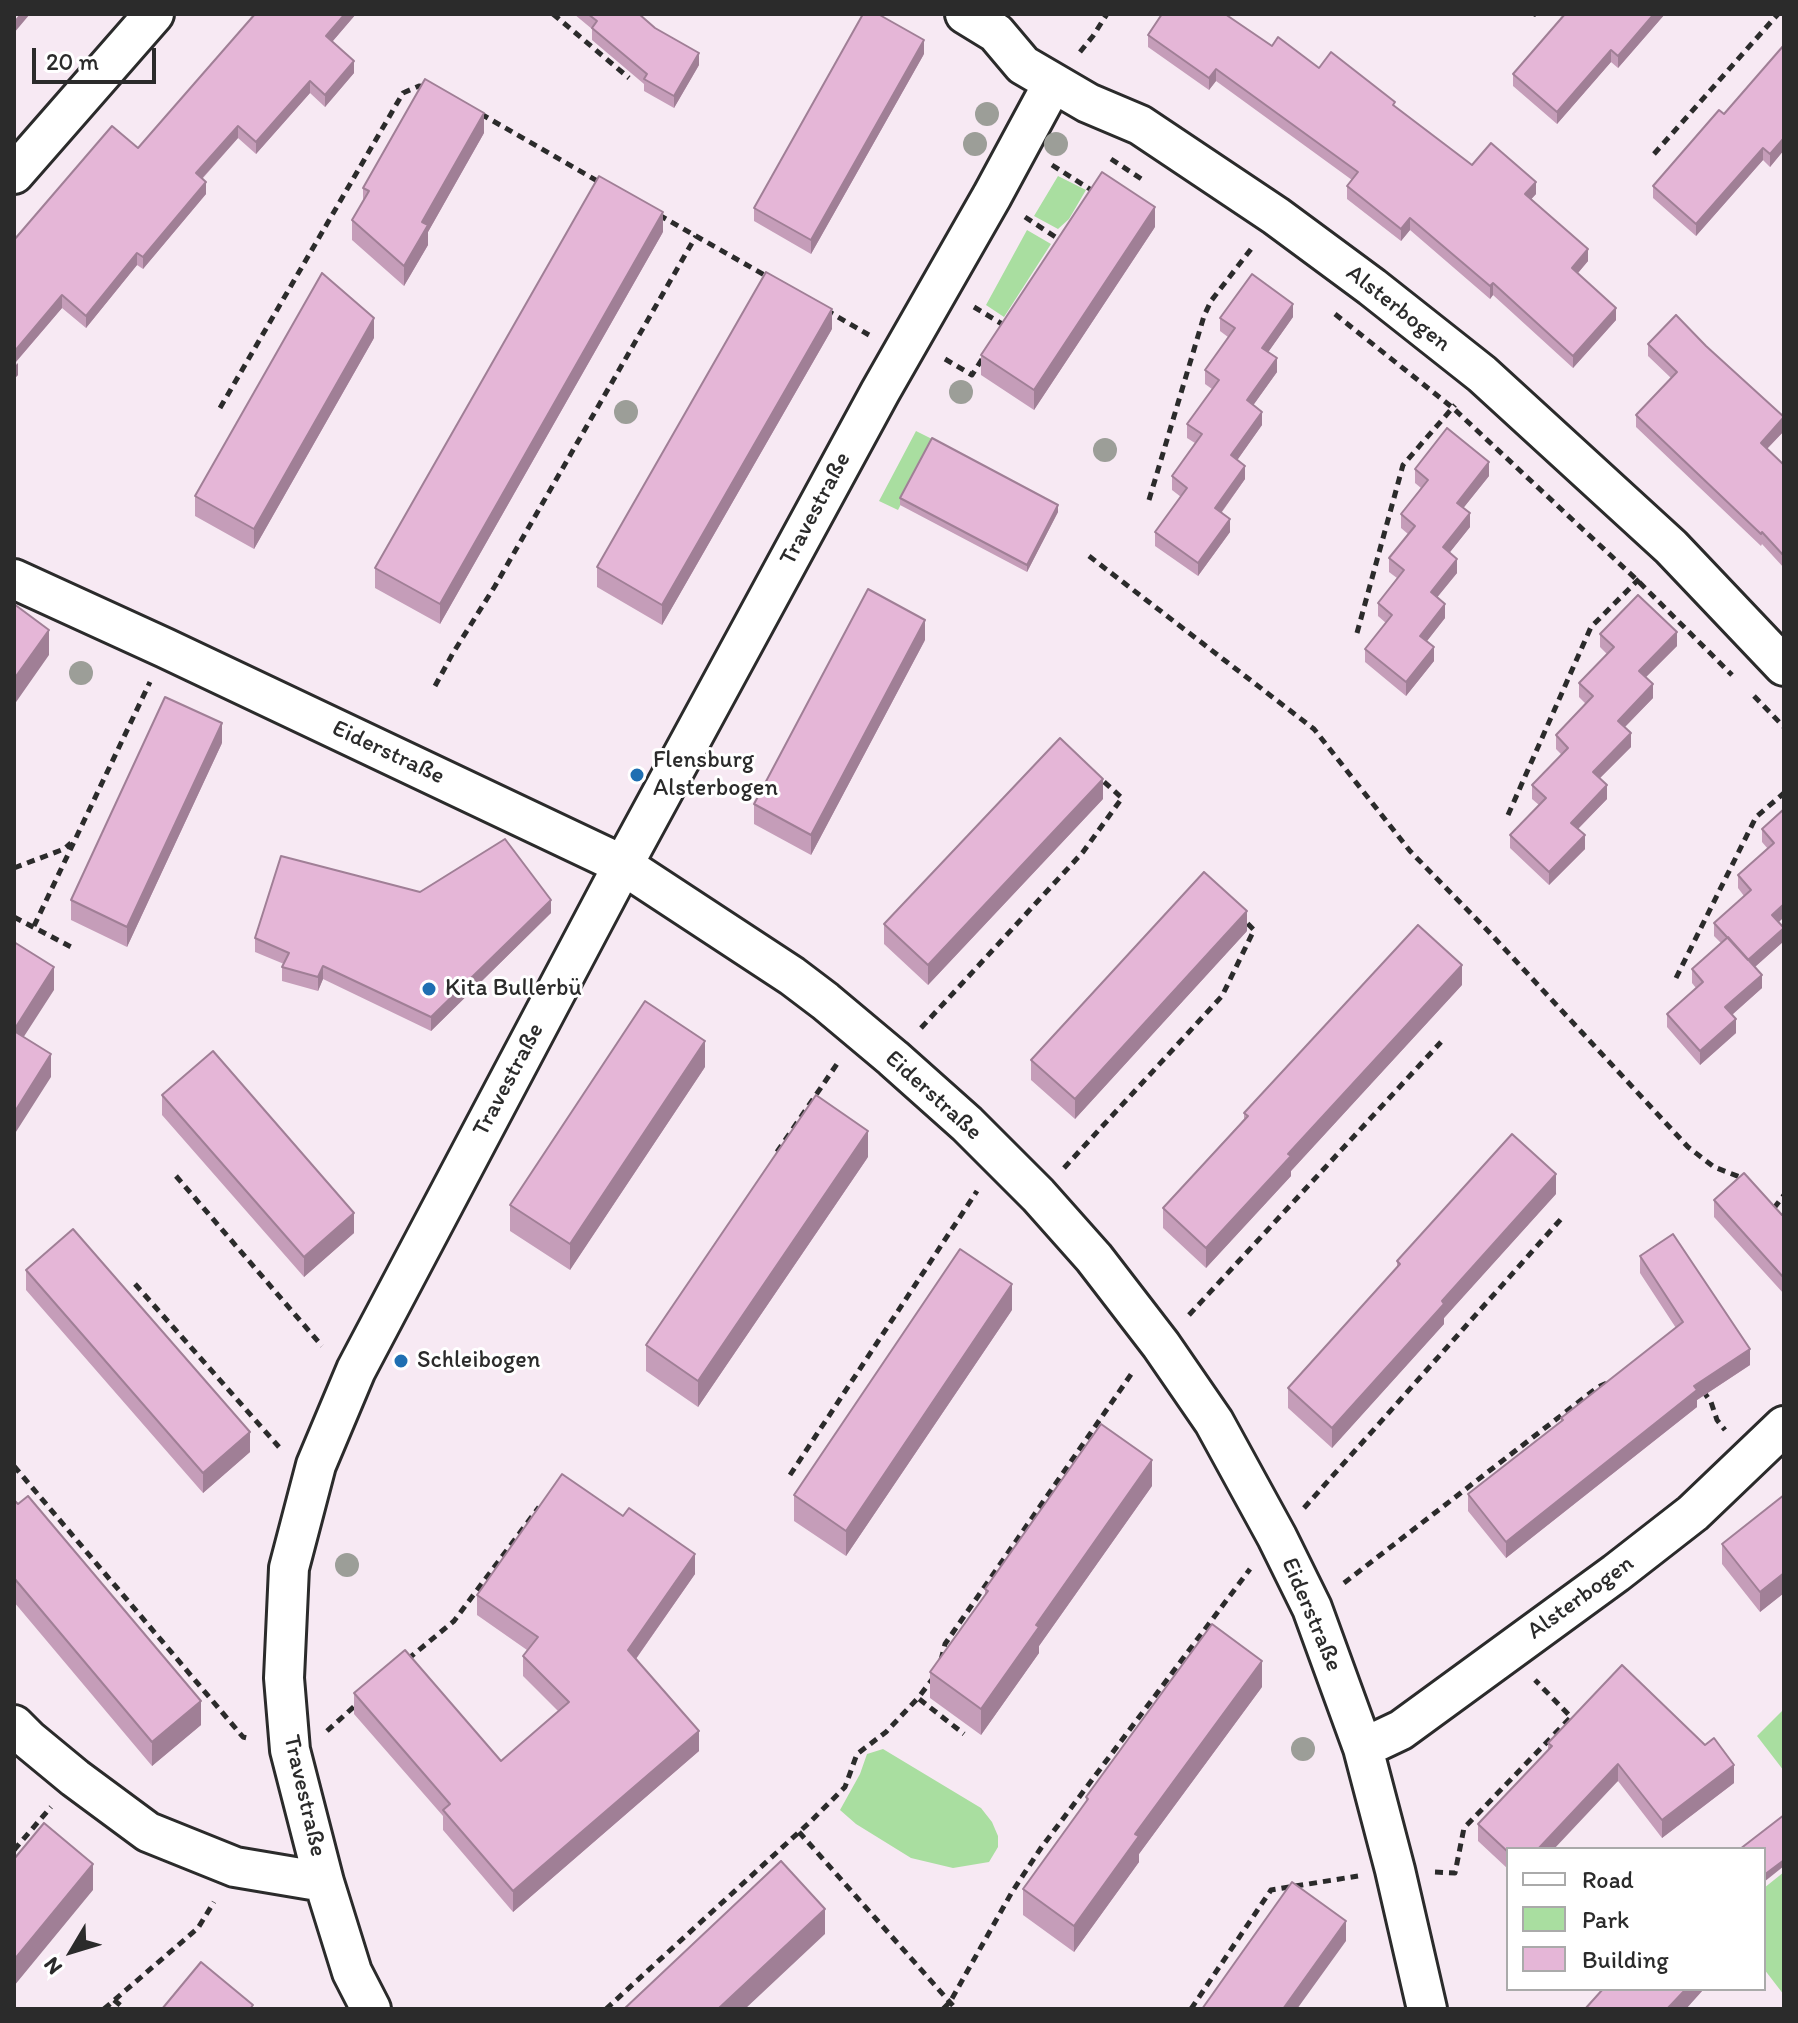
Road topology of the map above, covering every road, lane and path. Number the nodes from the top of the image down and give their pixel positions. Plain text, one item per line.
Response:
1 (154, 14) edge
2 (553, 14) edge
3 (965, 14) edge
4 (1778, 14) edge
5 (629, 78) edge
6 (1053, 83) junction
7 (433, 87) edge
8 (475, 111) edge
9 (1019, 146) junction
10 (1654, 154) dead end
11 (1105, 156) dead end
12 (14, 174) edge
13 (1145, 181) dead end
14 (613, 189) edge
15 (992, 196) junction
16 (1085, 202) edge
17 (655, 213) edge
18 (1276, 216) junction
19 (696, 236) junction
20 (1061, 240) junction
21 (1068, 244) edge
22 (1053, 252) edge
23 (778, 283) edge
24 (819, 306) edge
25 (1012, 314) edge
26 (1334, 314) dead end
27 (1004, 326) edge
28 (906, 345) junction
29 (988, 350) edge
30 (1482, 374) junction
31 (220, 408) dead end
32 (1453, 408) junction
33 (1149, 500) dead end
34 (1671, 547) junction
35 (1089, 556) dead end
36 (14, 579) edge
37 (1637, 580) junction
38 (1357, 633) dead end
39 (165, 648) junction
40 (1784, 666) edge
41 (1739, 682) dead end
42 (435, 686) dead end
43 (1750, 693) dead end
44 (1784, 727) edge
45 (1093, 771) edge
46 (1784, 793) edge
47 (1508, 815) dead end
48 (75, 840) junction
49 (623, 865) junction
50 (14, 868) edge
51 (14, 917) edge
52 (1244, 919) edge
53 (34, 926) junction
54 (71, 947) dead end
55 (1676, 978) dead end
56 (860, 1030) junction
57 (1441, 1042) dead end
58 (893, 1058) junction
59 (774, 1157) edge
60 (1000, 1157) junction
61 (176, 1176) dead end
62 (1750, 1181) edge
63 (1038, 1195) junction
64 (1784, 1195) edge
65 (1766, 1199) edge
66 (1774, 1208) junction
67 (1561, 1219) dead end
68 (1784, 1219) edge
69 (135, 1284) dead end
70 (1161, 1345) junction
71 (356, 1370) junction
72 (1695, 1380) edge
73 (1608, 1383) edge
74 (1595, 1389) junction
75 (1604, 1400) edge
76 (1784, 1426) edge
77 (1509, 1456) junction
78 (1750, 1460) junction
79 (1514, 1463) edge
80 (316, 1465) junction
81 (14, 1466) edge
82 (790, 1475) dead end
83 (546, 1498) edge
84 (1277, 1537) junction
85 (1312, 1608) junction
86 (1507, 1652) junction
87 (941, 1660) junction
88 (403, 1664) edge
89 (952, 1667) edge
90 (918, 1698) junction
91 (358, 1703) edge
92 (14, 1725) edge
93 (964, 1734) edge
94 (1363, 1748) junction
95 (290, 1750) junction
96 (75, 1778) junction
97 (799, 1832) junction
98 (14, 1850) edge
99 (235, 1867) junction
100 (1395, 1870) junction
101 (324, 1882) junction
102 (114, 2000) junction
103 (950, 2002) junction
104 (104, 2009) edge
105 (125, 2009) edge
106 (371, 2009) edge
107 (606, 2009) edge
108 (943, 2009) edge
109 (956, 2009) edge
110 (1191, 2009) edge
111 (1427, 2009) edge

1 - 12 street
2 - 5 path
3 - 6 street, Alsterbogen
4 - 10 path
6 - 9 street, Travestraße
6 - 18 street, Alsterbogen
7 - 31 path
8 - 14 path
9 - 15 street, Travestraße
9 - 16 path
11 - 13 path
15 - 20 path
15 - 28 street, Travestraße
17 - 19 path
18 - 30 street, Alsterbogen
18 - 33 path
19 - 23 path
19 - 42 path
20 - 21 path
20 - 22 path
24 - 28 path
25 - 27 path
26 - 32 path
28 - 29 path
28 - 49 street, Travestraße
30 - 32 path
30 - 34 street, Alsterbogen
32 - 37 path
32 - 38 path
34 - 37 path
34 - 40 street, Alsterbogen
35 - 62 path
36 - 39 street, Eiderstraße
37 - 41 path
37 - 47 path
39 - 48 path
39 - 49 street, Eiderstraße
43 - 44 path
45 - 58 path
46 - 55 path
48 - 50 path
48 - 53 path
49 - 56 street, Eiderstraße
49 - 71 street, Travestraße
51 - 53 path
52 - 63 path
53 - 54 path
56 - 58 street, Eiderstraße
56 - 59 path
57 - 70 path
58 - 60 street, Eiderstraße
60 - 63 street, Eiderstraße
60 - 82 path
61 - 71 path
63 - 70 street, Eiderstraße
64 - 66 path
65 - 66 path
66 - 68 path
67 - 84 path
69 - 80 path
70 - 84 street, Eiderstraße
70 - 87 path
71 - 80 street, Travestraße
72 - 78 path
73 - 74 path
74 - 75 path
74 - 77 path
76 - 78 street, Alsterbogen
77 - 79 path
77 - 85 path
78 - 86 street, Alsterbogen
80 - 95 street, Travestraße
81 - 95 path
83 - 88 path
84 - 85 street, Eiderstraße
84 - 103 path
85 - 94 street, Eiderstraße
86 - 94 street, Alsterbogen
86 - 100 path
87 - 89 path
87 - 90 path
90 - 93 path
90 - 97 path
91 - 95 path
92 - 96 street
94 - 100 street, Eiderstraße
95 - 101 street, Travestraße
96 - 98 path
96 - 99 street
97 - 103 path
97 - 107 path
99 - 101 street
99 - 102 path
100 - 110 path
100 - 111 street, Eiderstraße
101 - 106 street, Travestraße
102 - 104 path
102 - 105 path
103 - 108 path
103 - 109 path

